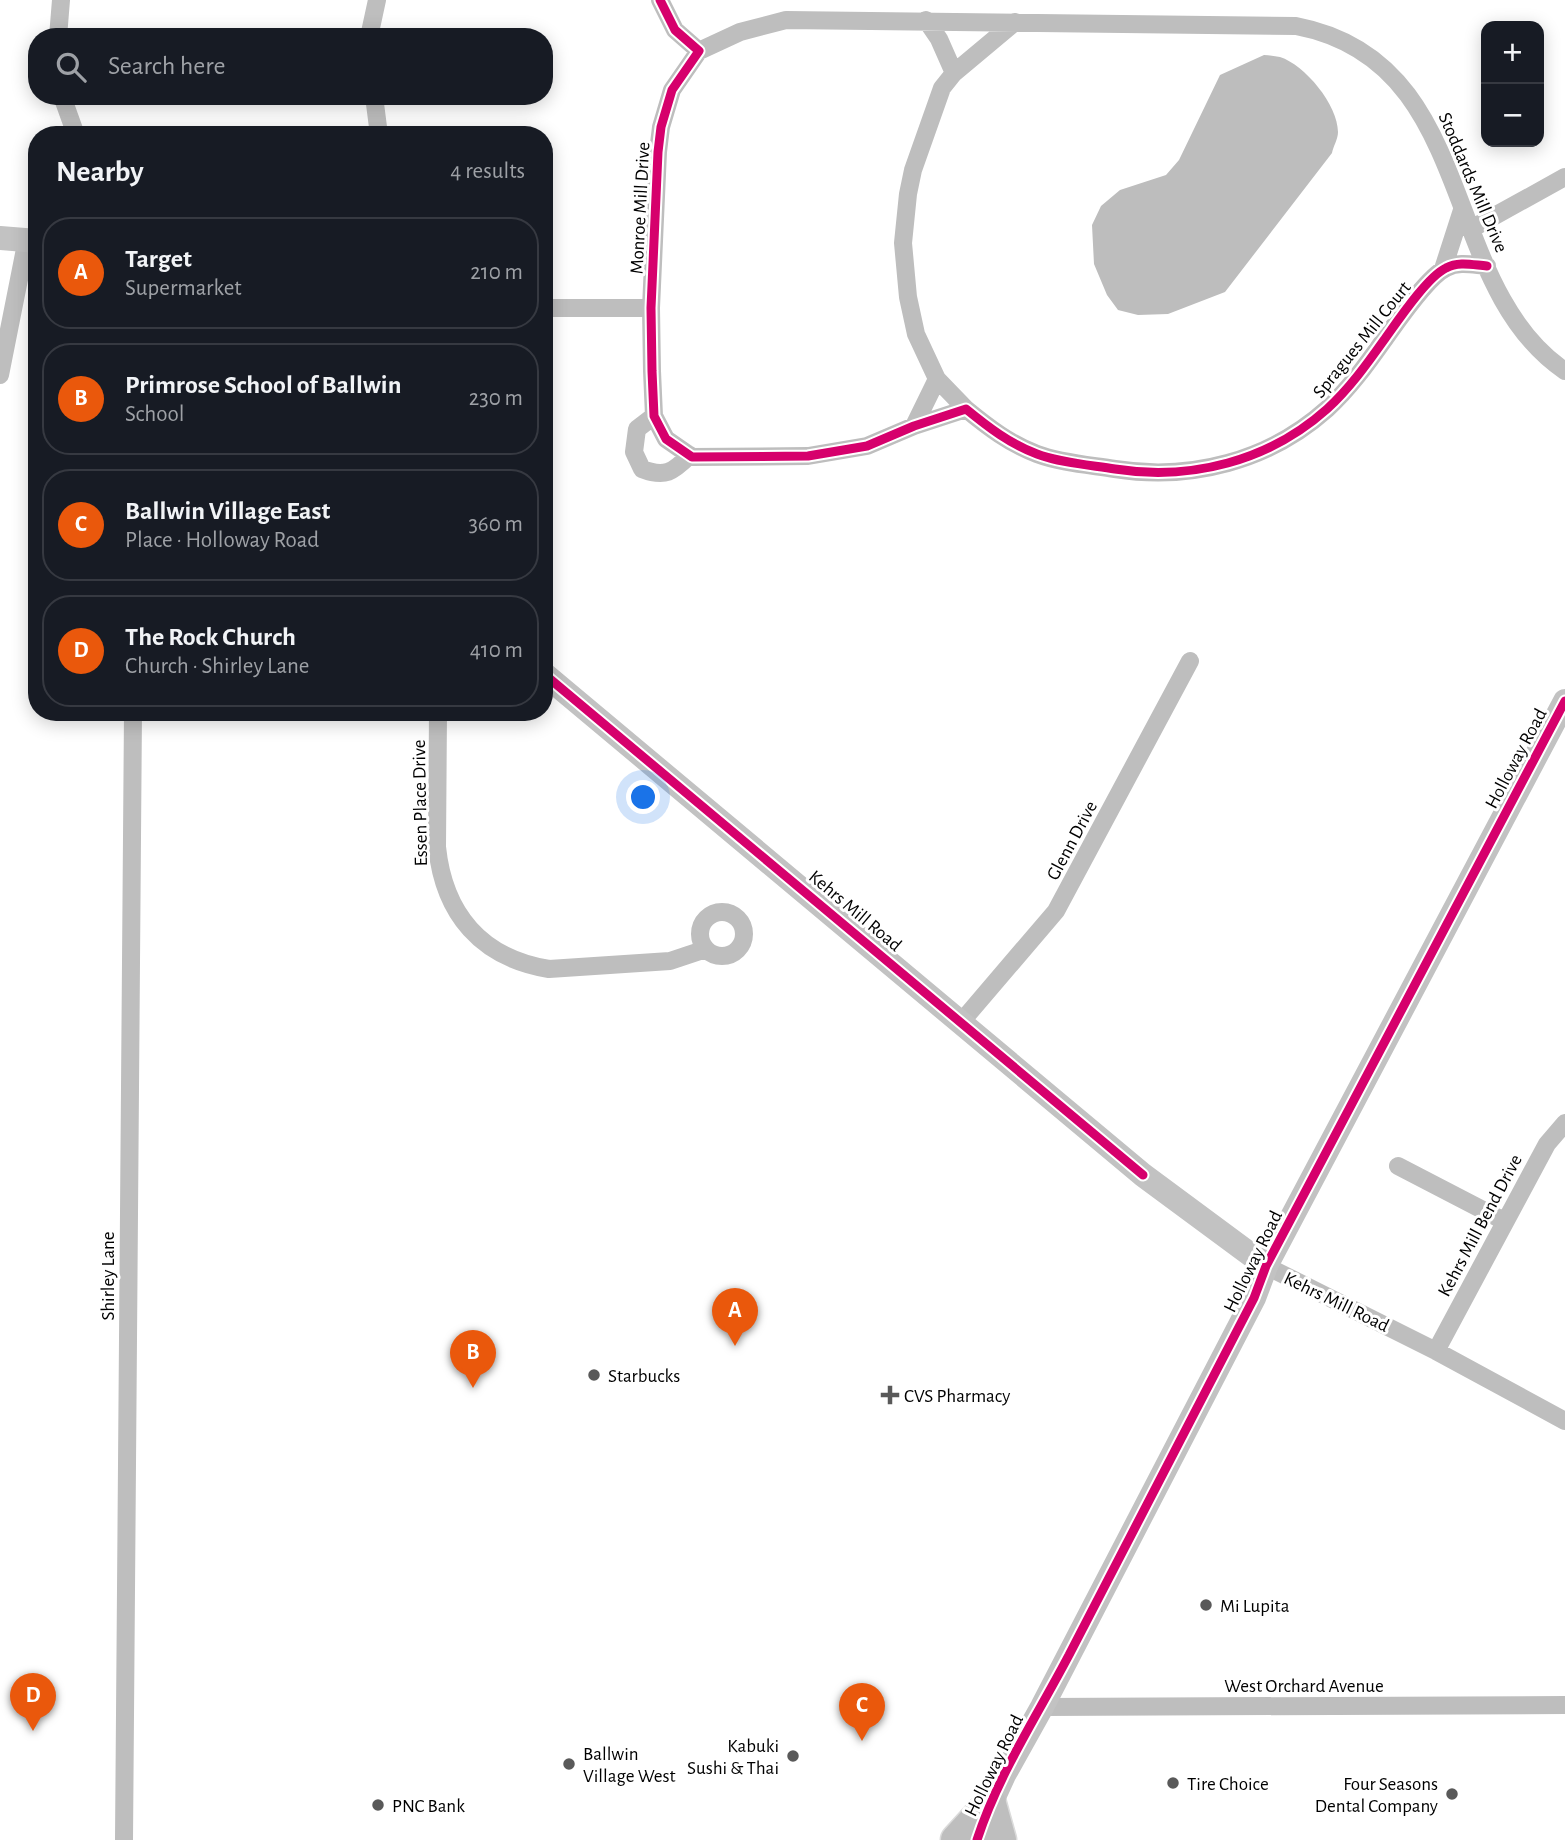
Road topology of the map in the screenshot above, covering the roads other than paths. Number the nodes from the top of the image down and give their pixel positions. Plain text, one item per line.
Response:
1 (61, 0) edge
2 (377, 0) edge
3 (660, 0) edge
4 (926, 20) junction
5 (1015, 22) junction
6 (59, 28) edge
7 (371, 28) edge
8 (699, 51) junction
9 (954, 73) junction
10 (65, 105) edge
11 (375, 105) edge
12 (73, 126) edge
13 (378, 126) edge
14 (1565, 177) edge
15 (1462, 209) junction
16 (1471, 229) junction
17 (0, 238) edge
18 (28, 240) edge
19 (28, 257) edge
20 (1487, 266) junction
21 (1443, 269) junction
22 (553, 308) edge
23 (651, 308) junction
24 (1565, 371) edge
25 (0, 375) edge
26 (937, 379) junction
27 (966, 409) junction
28 (654, 416) junction
29 (914, 426) junction
30 (690, 455) junction
31 (1190, 661) dead end
32 (553, 681) edge
33 (1565, 701) edge
34 (132, 721) edge
35 (438, 721) edge
36 (706, 949) dead end
37 (962, 1021) junction
38 (1565, 1123) edge
39 (1398, 1166) dead end
40 (1504, 1221) junction
41 (1266, 1266) junction
42 (1436, 1351) junction
43 (1565, 1421) edge
44 (1565, 1705) edge
45 (1042, 1707) junction
46 (990, 1804) junction
47 (124, 1840) edge
48 (957, 1840) edge
49 (977, 1840) edge
50 (1000, 1840) edge

1 - 6 street
2 - 7 street
3 - 8 street
4 - 5 street, Stoddards Mill Drive
4 - 8 street, Stoddards Mill Drive
4 - 9 street
5 - 9 street
5 - 15 street, Stoddards Mill Drive
8 - 23 street, Monroe Mill Drive
9 - 26 street, Spragues Mill Court
10 - 12 street
11 - 13 street
14 - 16 street
15 - 16 street, Stoddards Mill Drive
15 - 21 street, Spragues Mill Court
16 - 20 street, Stoddards Mill Drive
17 - 18 street
19 - 25 street
20 - 21 street
20 - 24 street, Stoddards Mill Drive
21 - 27 street, Spragues Mill Court
22 - 23 street
23 - 28 street, Monroe Mill Drive
26 - 27 street, Spragues Mill Court
26 - 29 street
27 - 29 street
28 - 30 street, Monroe Mill Drive
28 - 30 street
29 - 30 street
31 - 37 street, Glenn Drive
32 - 37 street, Kehrs Mill Road
33 - 41 street, Holloway Road
34 - 47 street, Shirley Lane
35 - 36 street, Essen Place Drive
37 - 41 street, Kehrs Mill Road
38 - 40 street, Kehrs Mill Bend Drive
39 - 40 street
40 - 42 street, Kehrs Mill Bend Drive
41 - 42 street, Kehrs Mill Road
41 - 45 street, Holloway Road
42 - 43 street, Kehrs Mill Road
44 - 45 street, West Orchard Avenue
45 - 46 street, Holloway Road
46 - 48 highway
46 - 49 street, Holloway Road
46 - 50 highway

